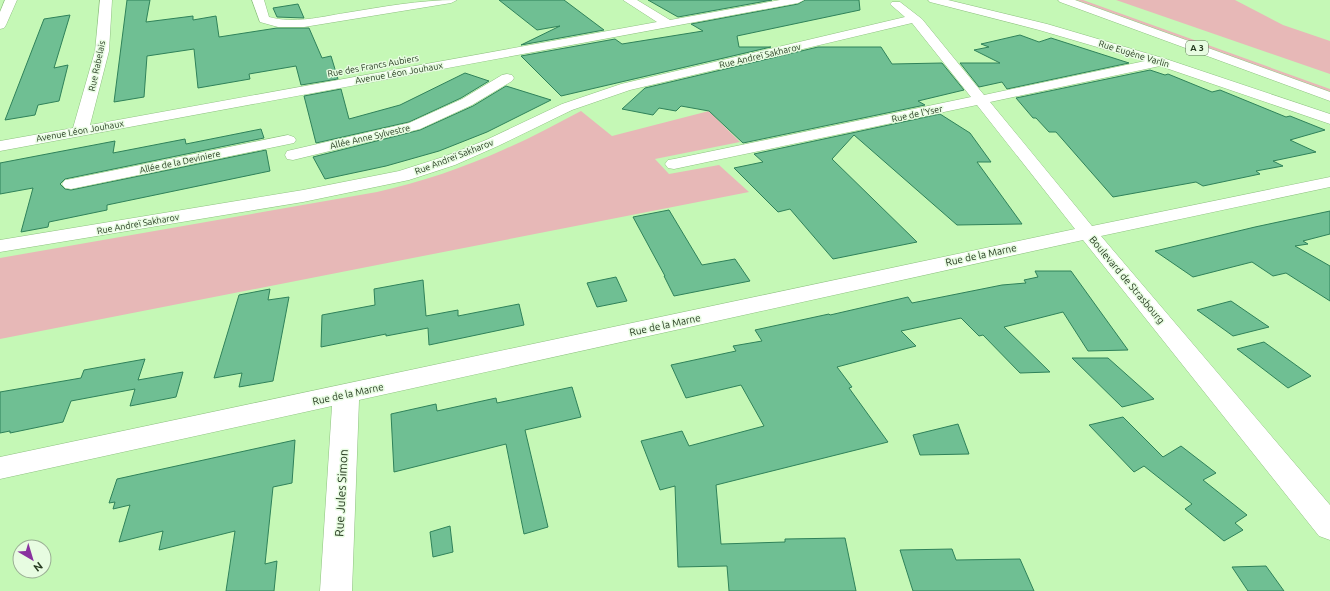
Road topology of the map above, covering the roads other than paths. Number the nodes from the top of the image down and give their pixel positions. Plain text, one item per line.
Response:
1 (11, 0) edge
2 (106, 0) edge
3 (258, 0) edge
4 (451, 0) edge
5 (629, 0) edge
6 (798, 0) edge
7 (934, 0) edge
8 (1064, 0) edge
9 (1098, 0) edge
10 (896, 2) edge
11 (1142, 15) dead end
12 (914, 18) junction
13 (901, 23) junction
14 (0, 24) edge
15 (664, 24) junction
16 (872, 29) junction
17 (926, 32) junction
18 (1161, 62) junction
19 (507, 78) dead end
20 (1330, 97) edge
21 (981, 101) junction
22 (85, 117) junction
23 (1330, 119) edge
24 (80, 131) junction
25 (0, 146) edge
26 (291, 147) joint
27 (674, 164) dead end
28 (1330, 182) edge
29 (71, 184) dead end
30 (1087, 232) junction
31 (0, 246) edge
32 (346, 395) junction
33 (0, 468) edge
34 (1330, 527) edge
35 (336, 591) edge

1 - 14 main road
2 - 22 main road, Rue Rabelais
3 - 4 main road
5 - 15 main road
6 - 15 main road, Avenue Léon Jouhaux
7 - 18 main road, Rue Eugène Varlin
8 - 20 main road, A 3
9 - 11 main road
10 - 12 main road, Boulevard de Strasbourg
10 - 16 main road, Rue Andreï Sakharov
12 - 13 main road, Rue Andreï Sakharov
12 - 17 main road, Boulevard de Strasbourg
13 - 16 main road, Rue Andreï Sakharov
13 - 17 main road
15 - 22 main road, Rue des Francs Aubiers
15 - 24 main road, Avenue Léon Jouhaux
16 - 31 main road, Rue Andreï Sakharov
17 - 21 main road, Boulevard de Strasbourg
18 - 21 main road, Rue de l'Yser
18 - 23 main road, Rue Eugène Varlin
19 - 26 main road, Allée Anne Sylvestre
21 - 27 main road, Rue de l'Yser
21 - 30 main road, Boulevard de Strasbourg
22 - 24 main road, Rue Rabelais
24 - 25 main road, Avenue Léon Jouhaux
26 - 29 main road, Allée de la Deviniere
28 - 30 main road, Rue de la Marne
30 - 32 main road, Rue de la Marne
30 - 34 main road, Boulevard de Strasbourg
32 - 33 main road, Rue de la Marne
32 - 35 main road, Rue Jules Simon

